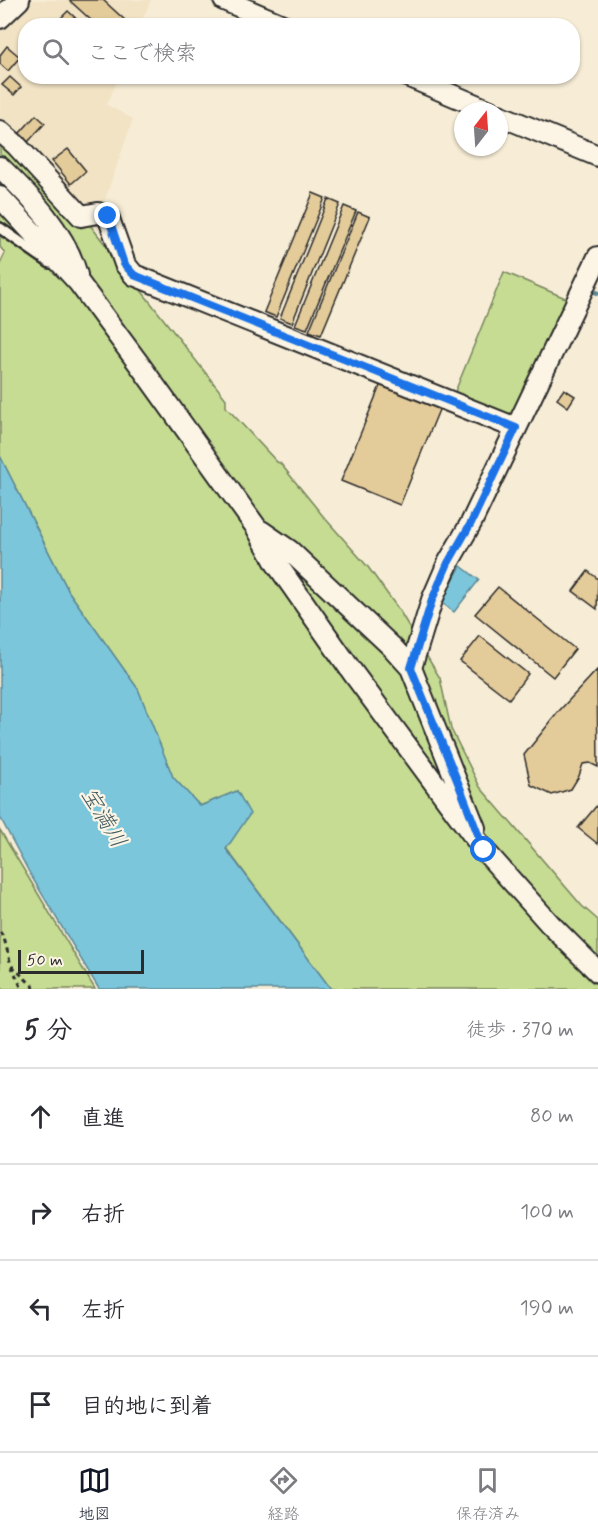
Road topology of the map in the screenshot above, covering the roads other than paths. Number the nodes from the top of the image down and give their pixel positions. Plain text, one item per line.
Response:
1 (19, 0) edge
2 (224, 0) edge
3 (0, 18) edge
4 (266, 18) edge
5 (426, 84) edge
6 (469, 102) edge
7 (508, 119) edge
8 (0, 131) edge
9 (598, 156) edge
10 (0, 166) edge
11 (0, 197) edge
12 (0, 228) edge
13 (598, 257) edge
14 (79, 283) junction
15 (590, 296) edge
16 (516, 428) junction
17 (256, 527) junction
18 (411, 668) junction
19 (484, 850) junction
20 (598, 972) edge

1 - 3 street
2 - 4 street
5 - 6 street
7 - 9 street
8 - 16 street
10 - 14 street
11 - 14 street
12 - 14 lane
13 - 15 street
14 - 17 street
15 - 16 street
16 - 18 street
17 - 18 street
17 - 19 street
18 - 19 street
19 - 20 street

